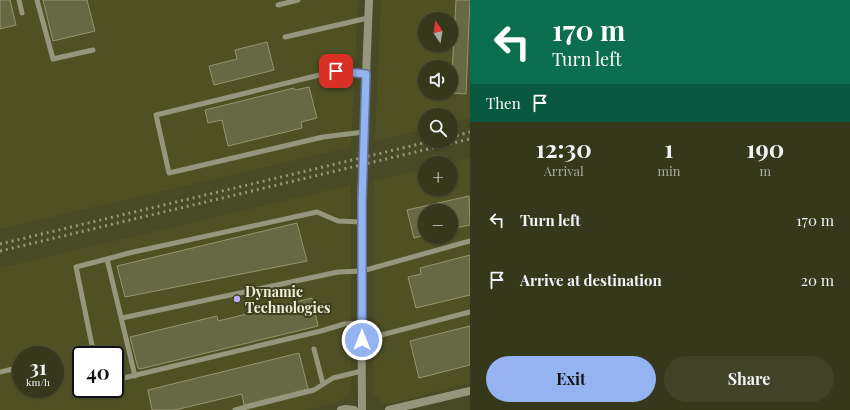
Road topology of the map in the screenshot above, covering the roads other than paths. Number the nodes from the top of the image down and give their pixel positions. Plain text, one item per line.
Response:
1 (19, 0) edge
2 (37, 0) edge
3 (298, 0) edge
4 (369, 0) edge
5 (278, 5) dead end
6 (22, 12) dead end
7 (368, 18) junction
8 (285, 37) dead end
9 (93, 50) dead end
10 (366, 74) junction
11 (364, 132) junction
12 (362, 222) junction
13 (470, 241) edge
14 (107, 260) junction
15 (362, 270) junction
16 (470, 312) edge
17 (122, 318) junction
18 (362, 323) junction
19 (362, 340) junction
20 (92, 346) edge
21 (314, 349) dead end
22 (12, 369) edge
23 (362, 371) junction
24 (0, 372) edge
25 (135, 376) junction
26 (124, 378) edge
27 (323, 384) junction
28 (470, 391) edge
29 (235, 410) edge
30 (341, 410) edge
31 (354, 410) edge
32 (362, 410) edge
33 (389, 410) edge

1 - 6 lane
2 - 9 lane
3 - 5 lane
4 - 7 street
7 - 8 lane
7 - 10 street
10 - 11 street
10 - 11 lane
11 - 12 street
12 - 14 lane
12 - 15 street
13 - 15 lane
14 - 17 lane
14 - 20 lane
15 - 17 lane
15 - 18 street
16 - 19 lane
17 - 25 lane
18 - 19 street
18 - 25 lane
19 - 23 street
21 - 27 lane
22 - 24 lane
23 - 27 lane
23 - 32 street
25 - 26 lane
27 - 29 lane
28 - 33 street
30 - 31 street

